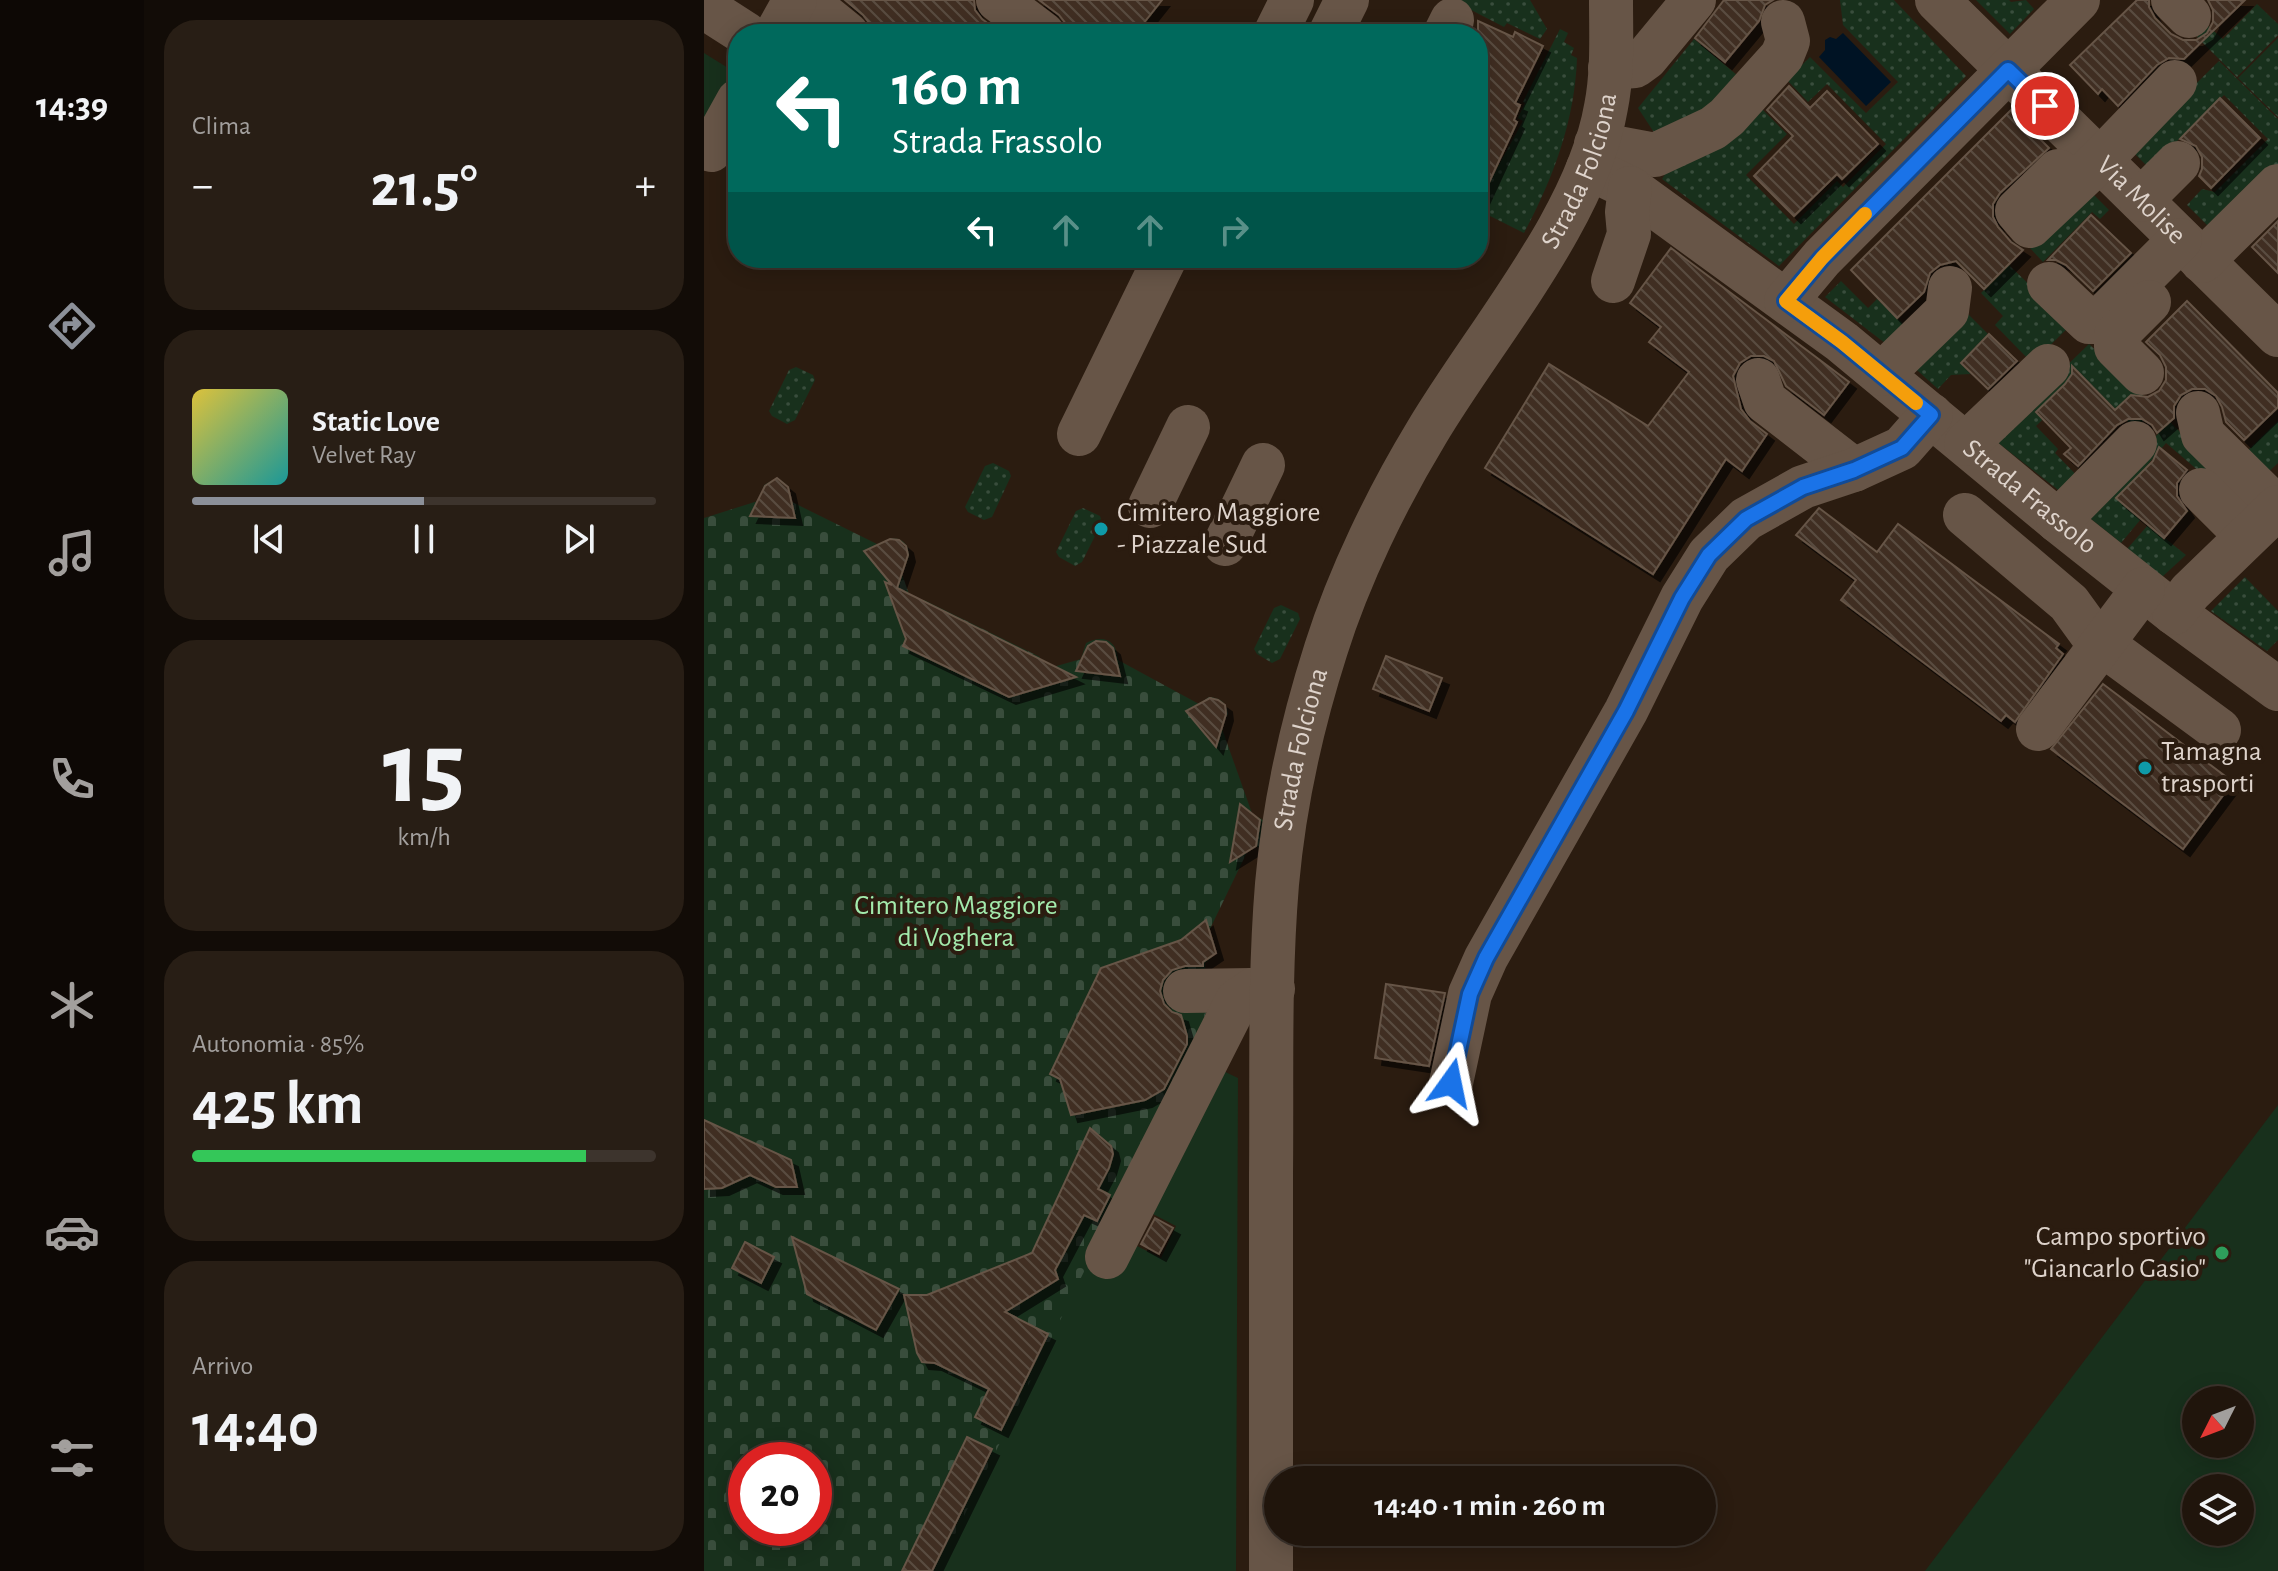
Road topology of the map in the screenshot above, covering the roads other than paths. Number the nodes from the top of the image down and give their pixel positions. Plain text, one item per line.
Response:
1 (795, 0) edge
2 (805, 0) edge
3 (998, 0) edge
4 (1292, 0) edge
5 (1347, 0) edge
6 (1611, 0) edge
7 (1694, 0) edge
8 (1937, 0) edge
9 (704, 7) edge
10 (2056, 7) edge
11 (1783, 22) dead end
12 (730, 24) edge
13 (782, 24) edge
14 (835, 24) edge
15 (1030, 24) edge
16 (1280, 24) edge
17 (1335, 24) edge
18 (1610, 68) junction
19 (2008, 70) junction
20 (2175, 82) dead end
21 (728, 119) edge
22 (711, 150) dead end
23 (1592, 156) junction
24 (2100, 160) junction
25 (2178, 163) dead end
26 (2058, 171) dead end
27 (2278, 186) edge
28 (1630, 188) junction
29 (2141, 200) junction
30 (2193, 252) junction
31 (1160, 268) edge
32 (1613, 281) dead end
33 (2049, 284) dead end
34 (1950, 288) dead end
35 (1786, 301) junction
36 (2273, 321) edge
37 (2048, 366) dead end
38 (2142, 373) dead end
39 (1882, 374) junction
40 (1758, 380) dead end
41 (2198, 413) dead end
42 (1931, 415) junction
43 (1188, 427) dead end
44 (1079, 434) dead end
45 (2135, 443) dead end
46 (1966, 444) junction
47 (1263, 465) dead end
48 (1854, 470) junction
49 (2201, 490) dead end
50 (1150, 506) dead end
51 (1965, 515) dead end
52 (2267, 517) edge
53 (2058, 521) junction
54 (1225, 544) dead end
55 (2158, 601) junction
56 (2102, 644) junction
57 (2278, 689) edge
58 (2038, 729) dead end
59 (2219, 730) dead end
60 (1263, 990) junction
61 (1185, 991) dead end
62 (1451, 1083) dead end
63 (1107, 1257) dead end
64 (1271, 1571) edge

1 - 13 street
2 - 14 street
3 - 15 street
4 - 16 street
5 - 17 street
6 - 18 street, Strada Folciona
7 - 18 street
8 - 19 street, Via Molise
9 - 12 street
10 - 19 street
11 - 23 street
18 - 23 street, Strada Folciona
19 - 24 street, Via Molise
19 - 35 street
20 - 24 street
21 - 22 street
23 - 28 street, Strada Frassolo
23 - 60 street, Strada Folciona
24 - 26 street
24 - 29 street, Via Molise
25 - 29 street
27 - 30 street
28 - 32 street
28 - 35 street, Strada Frassolo
29 - 30 street, Via Molise
30 - 33 street
30 - 36 street, Via Molise
30 - 38 street
31 - 44 street
34 - 39 street
35 - 39 street, Strada Frassolo
37 - 46 street
39 - 42 street, Strada Frassolo
40 - 48 street
41 - 52 street
42 - 46 street, Strada Frassolo
42 - 48 street
43 - 50 street
45 - 53 street
46 - 53 street, Strada Frassolo
47 - 54 street
48 - 62 street
49 - 52 street
51 - 56 street
52 - 55 street
53 - 55 street, Strada Frassolo
55 - 56 street
55 - 57 street, Strada Frassolo
56 - 58 street
56 - 59 street
60 - 61 street
60 - 63 street
60 - 64 street, Strada Folciona

